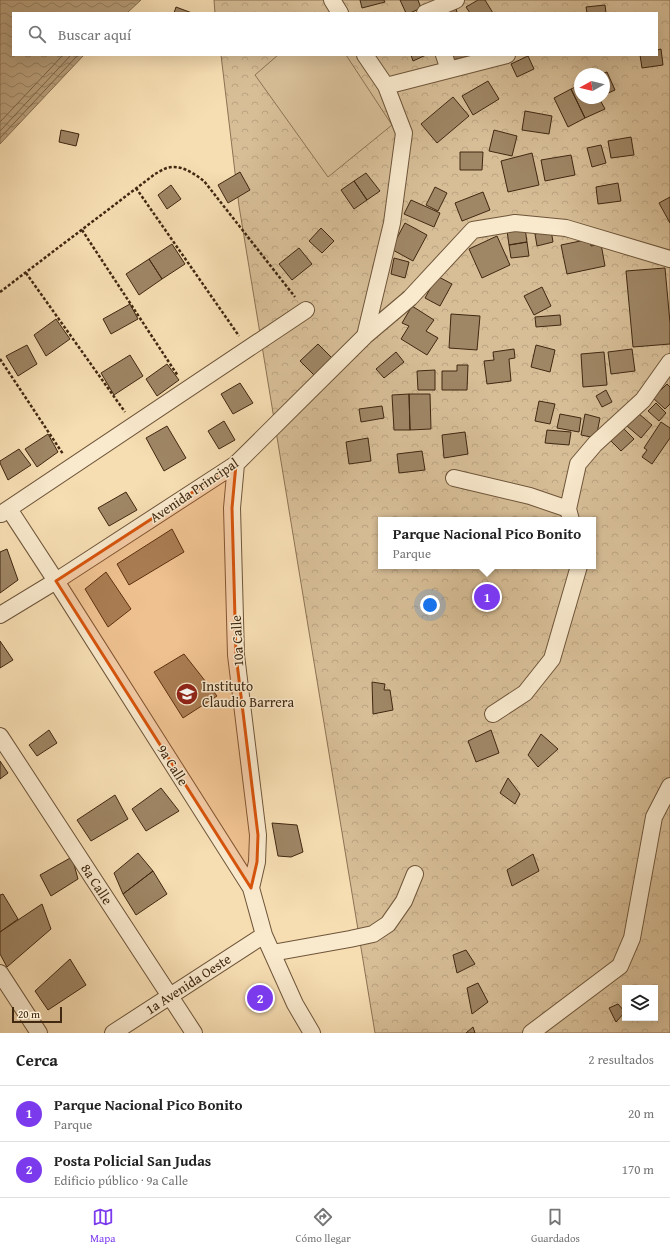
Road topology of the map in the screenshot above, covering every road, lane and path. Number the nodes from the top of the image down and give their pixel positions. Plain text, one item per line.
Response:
1 (332, 0) edge
2 (456, 0) edge
3 (426, 9) edge
4 (339, 12) edge
5 (366, 56) edge
6 (444, 56) edge
7 (503, 56) edge
8 (450, 70) junction
9 (386, 86) junction
10 (136, 188) junction
11 (82, 230) junction
12 (670, 259) edge
13 (26, 273) junction
14 (0, 292) edge
15 (306, 310) joint
16 (365, 336) junction
17 (248, 349) junction
18 (0, 360) edge
19 (670, 362) edge
20 (188, 390) junction
21 (134, 426) junction
22 (236, 464) junction
23 (72, 468) junction
24 (454, 478) dead end
25 (5, 512) edge
26 (570, 515) edge
27 (578, 569) edge
28 (56, 581) junction
29 (0, 615) edge
30 (493, 714) dead end
31 (0, 736) edge
32 (670, 786) edge
33 (414, 874) dead end
34 (251, 888) junction
35 (264, 935) junction
36 (272, 953) junction
37 (0, 973) edge
38 (170, 995) junction
39 (39, 1033) edge
40 (113, 1033) edge
41 (194, 1033) edge
42 (312, 1033) edge
43 (531, 1033) edge

1 - 4 street
2 - 3 street
5 - 9 street
6 - 8 street
7 - 8 street
8 - 9 street
9 - 16 street
10 - 11 path
10 - 15 path
10 - 17 path
11 - 13 path
11 - 20 path
12 - 16 street, Avenida Principal
13 - 14 path
13 - 21 path
15 - 17 street
16 - 22 street, Avenida Principal
17 - 20 street
18 - 23 path
19 - 26 street
20 - 21 street
21 - 23 street
22 - 28 street, Avenida Principal
22 - 34 street, 10a Calle
23 - 25 street
24 - 26 street
25 - 28 street, 9a Calle
27 - 30 street
28 - 29 street, Avenida Principal
28 - 34 street, 9a Calle
31 - 38 street, 8a Calle
32 - 43 street
33 - 36 street
34 - 35 street, 9a Calle
35 - 36 street, 9a Calle
35 - 38 street, 1a Avenida Oeste
36 - 42 street, 9a Calle
37 - 39 street
38 - 40 street, 1a Avenida Oeste
38 - 41 street, 8a Calle

